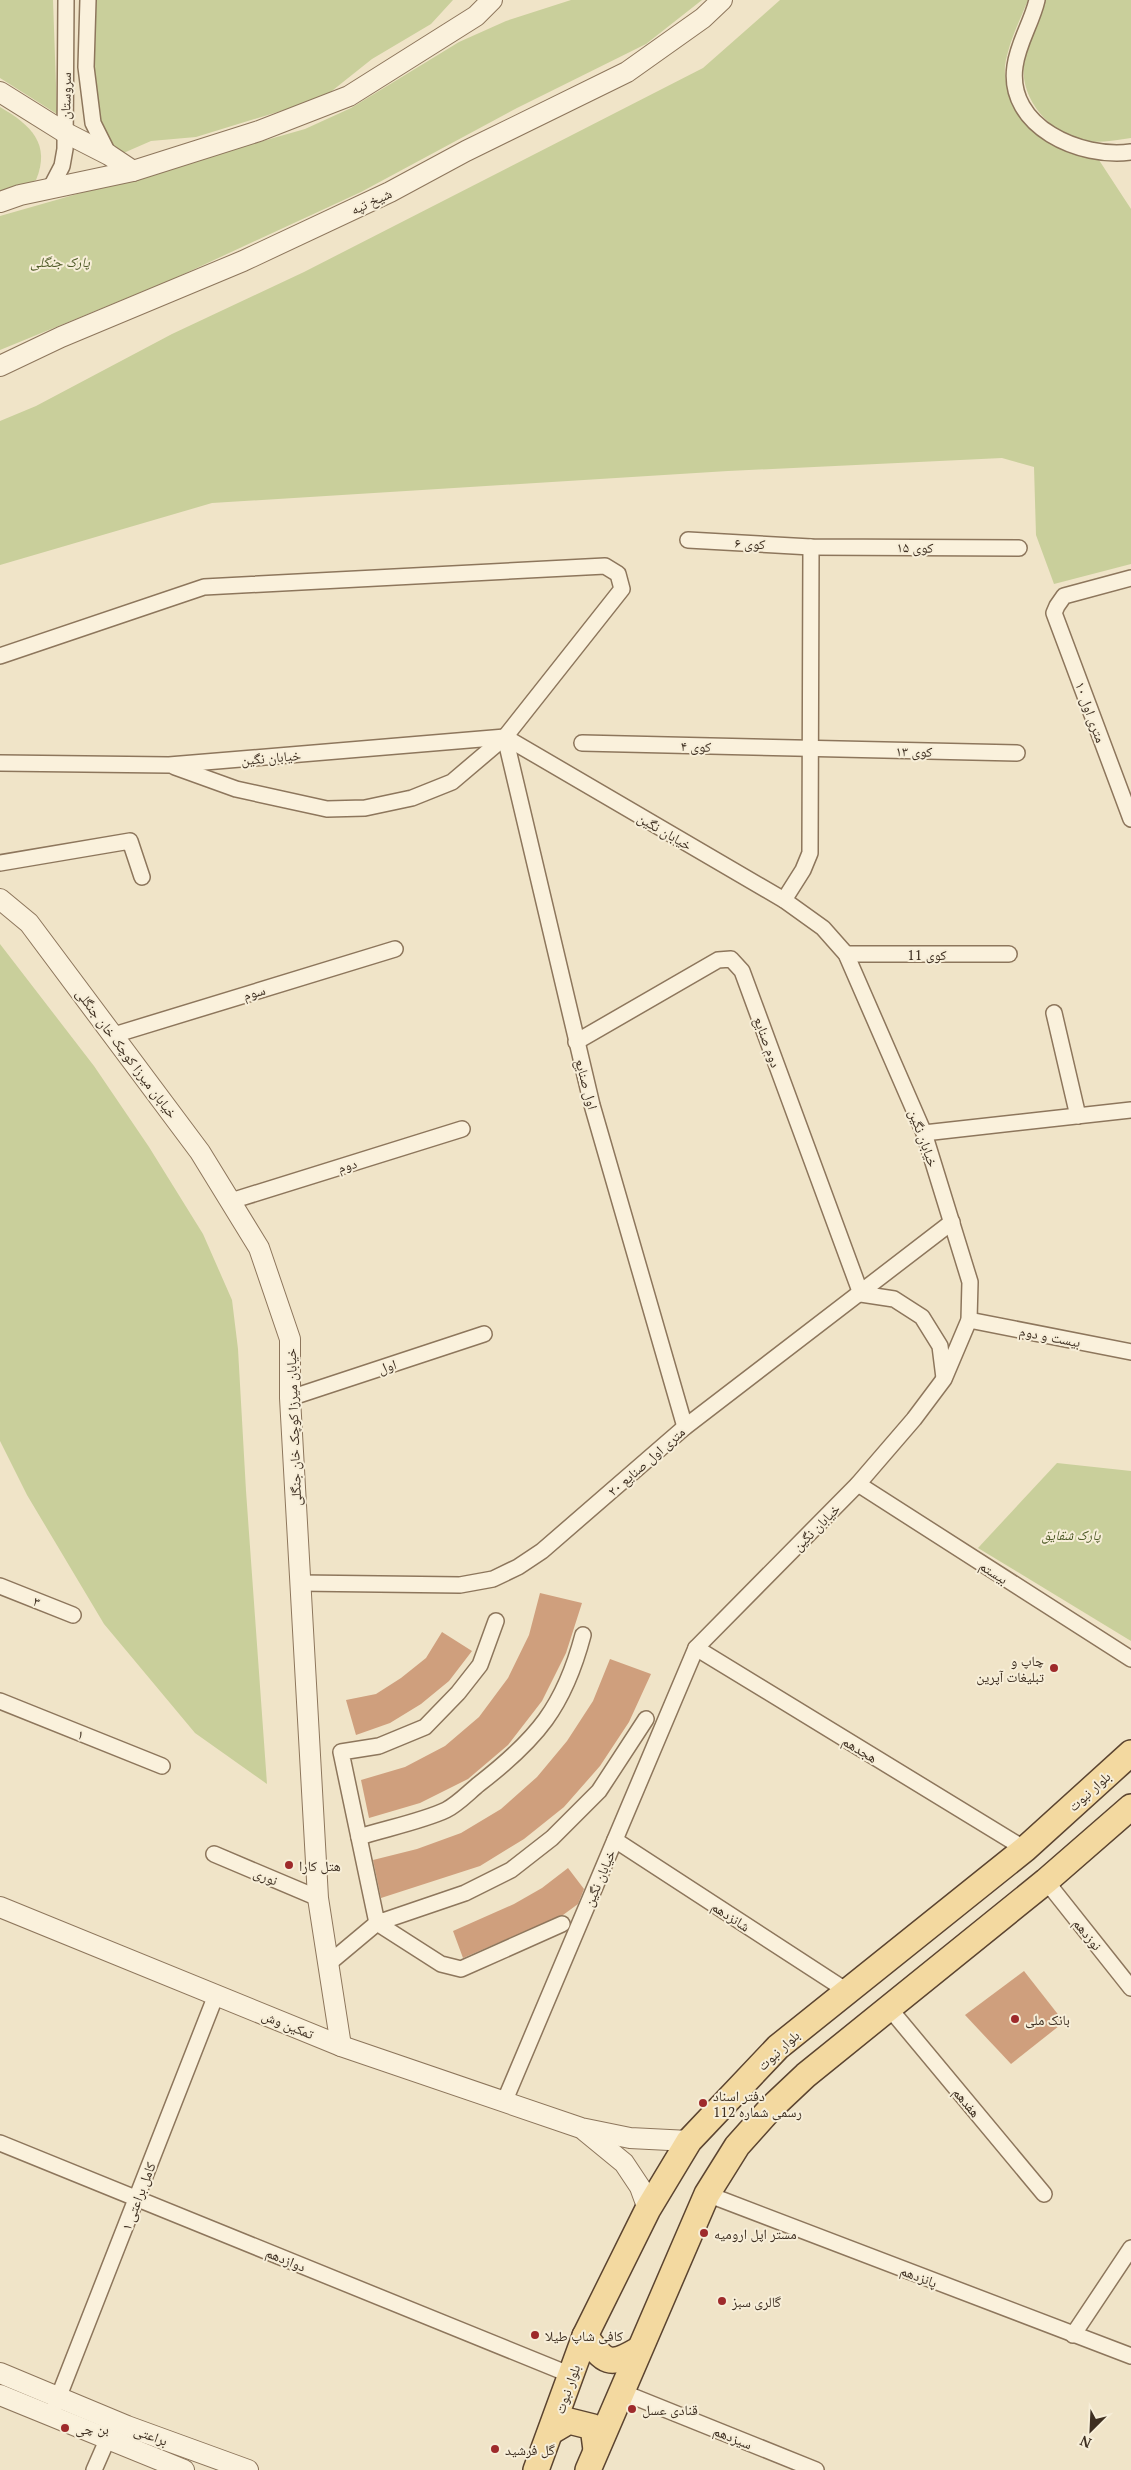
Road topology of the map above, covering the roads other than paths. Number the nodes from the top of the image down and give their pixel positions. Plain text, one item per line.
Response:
1 (66, 0) edge
2 (88, 0) edge
3 (492, 0) edge
4 (722, 0) edge
5 (1037, 0) edge
6 (0, 92) edge
7 (64, 132) junction
8 (1131, 152) edge
9 (109, 155) junction
10 (133, 171) junction
11 (50, 189) junction
12 (0, 202) edge
13 (0, 366) edge
14 (688, 540) dead end
15 (811, 546) junction
16 (1019, 548) dead end
17 (1131, 578) edge
18 (0, 656) edge
19 (505, 737) junction
20 (582, 742) dead end
21 (811, 749) junction
22 (1017, 753) dead end
23 (0, 763) edge
24 (169, 765) junction
25 (1131, 819) edge
26 (0, 863) edge
27 (142, 877) dead end
28 (0, 899) edge
29 (784, 900) junction
30 (395, 950) dead end
31 (846, 954) junction
32 (1009, 954) dead end
33 (1054, 1013) dead end
34 (114, 1035) junction
35 (576, 1042) junction
36 (1131, 1110) edge
37 (1078, 1116) junction
38 (462, 1129) dead end
39 (924, 1133) junction
40 (231, 1201) junction
41 (952, 1222) junction
42 (860, 1294) junction
43 (969, 1320) junction
44 (484, 1334) dead end
45 (1131, 1352) edge
46 (944, 1379) junction
47 (290, 1398) junction
48 (685, 1427) junction
49 (858, 1484) junction
50 (299, 1583) junction
51 (0, 1586) edge
52 (74, 1615) dead end
53 (496, 1621) dead end
54 (582, 1635) dead end
55 (696, 1648) junction
56 (1131, 1659) edge
57 (0, 1701) edge
58 (646, 1719) dead end
59 (1131, 1753) edge
60 (162, 1766) dead end
61 (1131, 1807) edge
62 (359, 1837) junction
63 (615, 1840) junction
64 (1025, 1849) junction
65 (214, 1854) dead end
66 (1046, 1881) junction
67 (318, 1898) junction
68 (0, 1908) edge
69 (377, 1923) junction
70 (562, 1924) dead end
71 (328, 1964) junction
72 (1131, 1988) edge
73 (847, 1991) junction
74 (216, 1995) junction
75 (890, 2009) junction
76 (341, 2046) junction
77 (505, 2100) junction
78 (581, 2128) junction
79 (689, 2141) junction
80 (0, 2143) edge
81 (707, 2194) junction
82 (1044, 2194) dead end
83 (137, 2198) junction
84 (648, 2209) junction
85 (1131, 2248) edge
86 (1073, 2335) junction
87 (586, 2336) junction
88 (638, 2350) junction
89 (1131, 2356) edge
90 (0, 2373) edge
91 (571, 2375) junction
92 (622, 2392) junction
93 (0, 2394) edge
94 (60, 2396) junction
95 (51, 2414) junction
96 (552, 2431) junction
97 (108, 2438) junction
98 (592, 2460) edge
99 (94, 2470) edge
100 (184, 2470) edge
101 (248, 2470) edge
102 (536, 2470) edge
103 (816, 2470) edge

1 - 7 street, سروستان
2 - 9 street, سروستان
3 - 10 street
4 - 13 street, شیخ تپه
5 - 8 street
6 - 7 street
7 - 9 street
7 - 11 street, سروستان
9 - 10 street
10 - 11 street
11 - 12 street
14 - 15 street, کوی ۶
15 - 16 street, کوی ۱۵
15 - 21 street
17 - 25 street, ۱۰ متری اول
18 - 19 street
19 - 24 street, خیابان نگین
19 - 24 street
19 - 29 street, خیابان نگین
19 - 35 street, اول صنایع
20 - 21 street, کوی ۴
21 - 22 street, کوی ۱۳
21 - 29 street
23 - 24 street, خیابان نگین
26 - 27 street
28 - 34 street, خیابان میرزا کوچک خان جنگلی
29 - 31 street, خیابان نگین
30 - 34 street, سوم
31 - 32 street, کوی 11
31 - 39 street, خیابان نگین
33 - 37 street
34 - 40 street, خیابان میرزا کوچک خان جنگلی
35 - 42 street, دوم صنایع
35 - 48 street, اول صنایع
36 - 37 street
37 - 39 street
38 - 40 street, دوم
39 - 41 street, خیابان نگین
40 - 47 street, خیابان میرزا کوچک خان جنگلی
41 - 42 street, ۲۰ متری اول صنایع
41 - 43 street, خیابان نگین
42 - 46 street
42 - 48 street, ۲۰ متری اول صنایع
43 - 45 street, بیست و دوم
43 - 46 street, خیابان نگین
44 - 47 street, اول
46 - 49 street, خیابان نگین
47 - 50 street, خیابان میرزا کوچک خان جنگلی
48 - 50 street, ۲۰ متری اول صنایع
49 - 55 street, خیابان نگین
49 - 56 street, بیستم
50 - 67 street, خیابان میرزا کوچک خان جنگلی
51 - 52 street, ۳
53 - 62 street
54 - 62 street
55 - 63 street, خیابان نگین
55 - 64 street, هجدهم
57 - 60 street, ۱
58 - 69 street
59 - 64 main road, بلوار نبوت
61 - 66 main road
62 - 69 street
63 - 73 street, شانزدهم
63 - 77 street, خیابان نگین
64 - 73 main road, بلوار نبوت
65 - 67 street, نوری
66 - 72 street, نوزدهم
66 - 75 main road
67 - 71 street, خیابان میرزا کوچک خان جنگلی
68 - 74 street, تمکین وش
69 - 70 street
69 - 71 street
71 - 76 street, خیابان میرزا کوچک خان جنگلی
73 - 79 main road, بلوار نبوت
74 - 76 street, تمکین وش
74 - 83 street, کامل براعتی ۱
75 - 81 main road
75 - 82 street, هفدهم
76 - 77 street, تمکین وش
77 - 78 street, تمکین وش
78 - 79 street
78 - 84 street
79 - 84 main road, بلوار نبوت
80 - 83 street, دوازدهم
81 - 86 street, پانزدهم
81 - 88 main road
83 - 91 street, دوازدهم
83 - 94 street, کامل براعتی ۱
84 - 87 main road, بلوار نبوت
85 - 86 street
86 - 89 street, پانزدهم
87 - 88 main road
87 - 91 main road, بلوار نبوت
88 - 92 main road
90 - 94 street, براعتی
91 - 96 main road, بلوار نبوت
92 - 98 main road
92 - 103 street, سیزدهم
93 - 95 street, براعتی
94 - 95 street, کامل براعتی ۱
94 - 101 street, براعتی
95 - 97 street, براعتی
96 - 98 main road
96 - 102 main road, بلوار نبوت
97 - 99 street
97 - 100 street, براعتی

